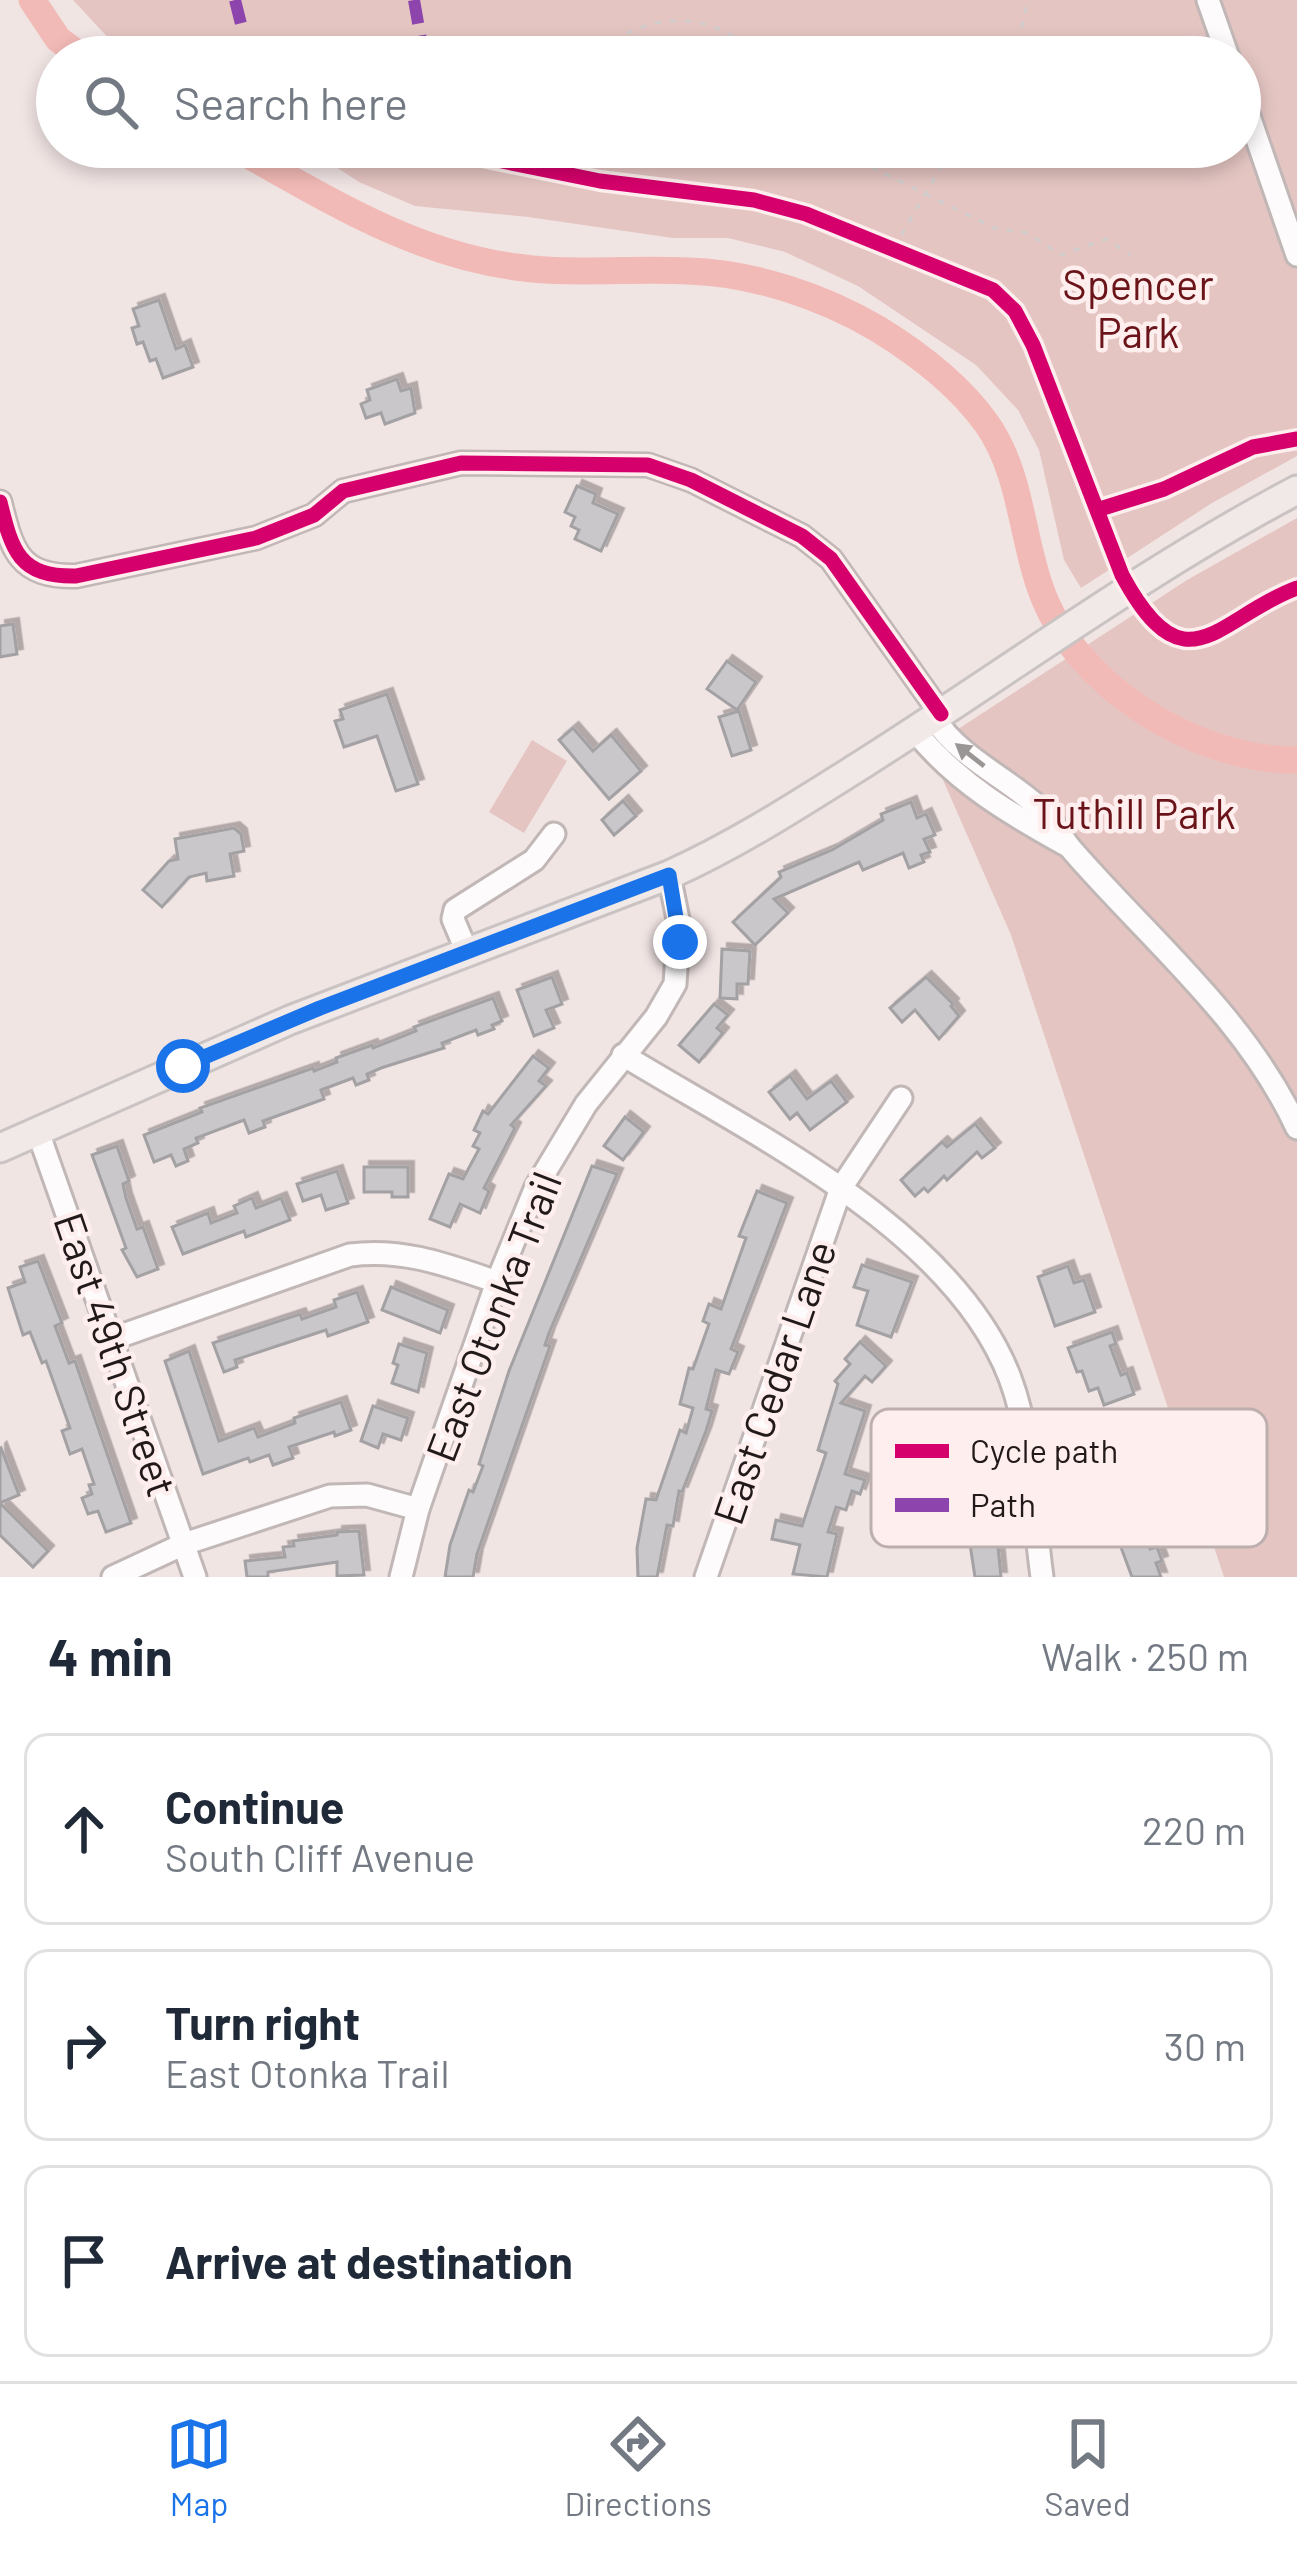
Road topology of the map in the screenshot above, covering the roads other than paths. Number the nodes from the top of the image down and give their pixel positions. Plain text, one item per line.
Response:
1 (1208, 0) edge
2 (1221, 36) edge
3 (1261, 151) edge
4 (1297, 255) edge
5 (1297, 490) edge
6 (0, 502) edge
7 (8, 560) edge
8 (930, 721) junction
9 (554, 834) dead end
10 (669, 875) junction
11 (467, 952) junction
12 (622, 1055) junction
13 (902, 1098) dead end
14 (1297, 1128) edge
15 (38, 1132) junction
16 (0, 1148) edge
17 (841, 1188) junction
18 (497, 1282) junction
19 (112, 1340) junction
20 (1019, 1409) edge
21 (418, 1509) junction
22 (184, 1544) junction
23 (1038, 1547) edge
24 (113, 1577) edge
25 (195, 1577) edge
26 (401, 1577) edge
27 (706, 1577) edge
28 (1042, 1577) edge

1 - 2 street
3 - 4 street
5 - 8 main road
6 - 7 street
7 - 8 street
8 - 10 main road
8 - 14 street
9 - 11 street
10 - 11 main road
10 - 12 street, East Otonka Trail
11 - 15 main road
12 - 17 street
12 - 18 street, East Otonka Trail
13 - 17 street, East Cedar Lane
15 - 16 main road
15 - 19 street, East 49th Street
17 - 20 street
17 - 27 street, East Cedar Lane
18 - 19 street
18 - 21 street, East Otonka Trail
19 - 22 street, East 49th Street
21 - 22 street
21 - 26 street, East Otonka Trail
22 - 24 street
22 - 25 street, East 49th Street
23 - 28 street

